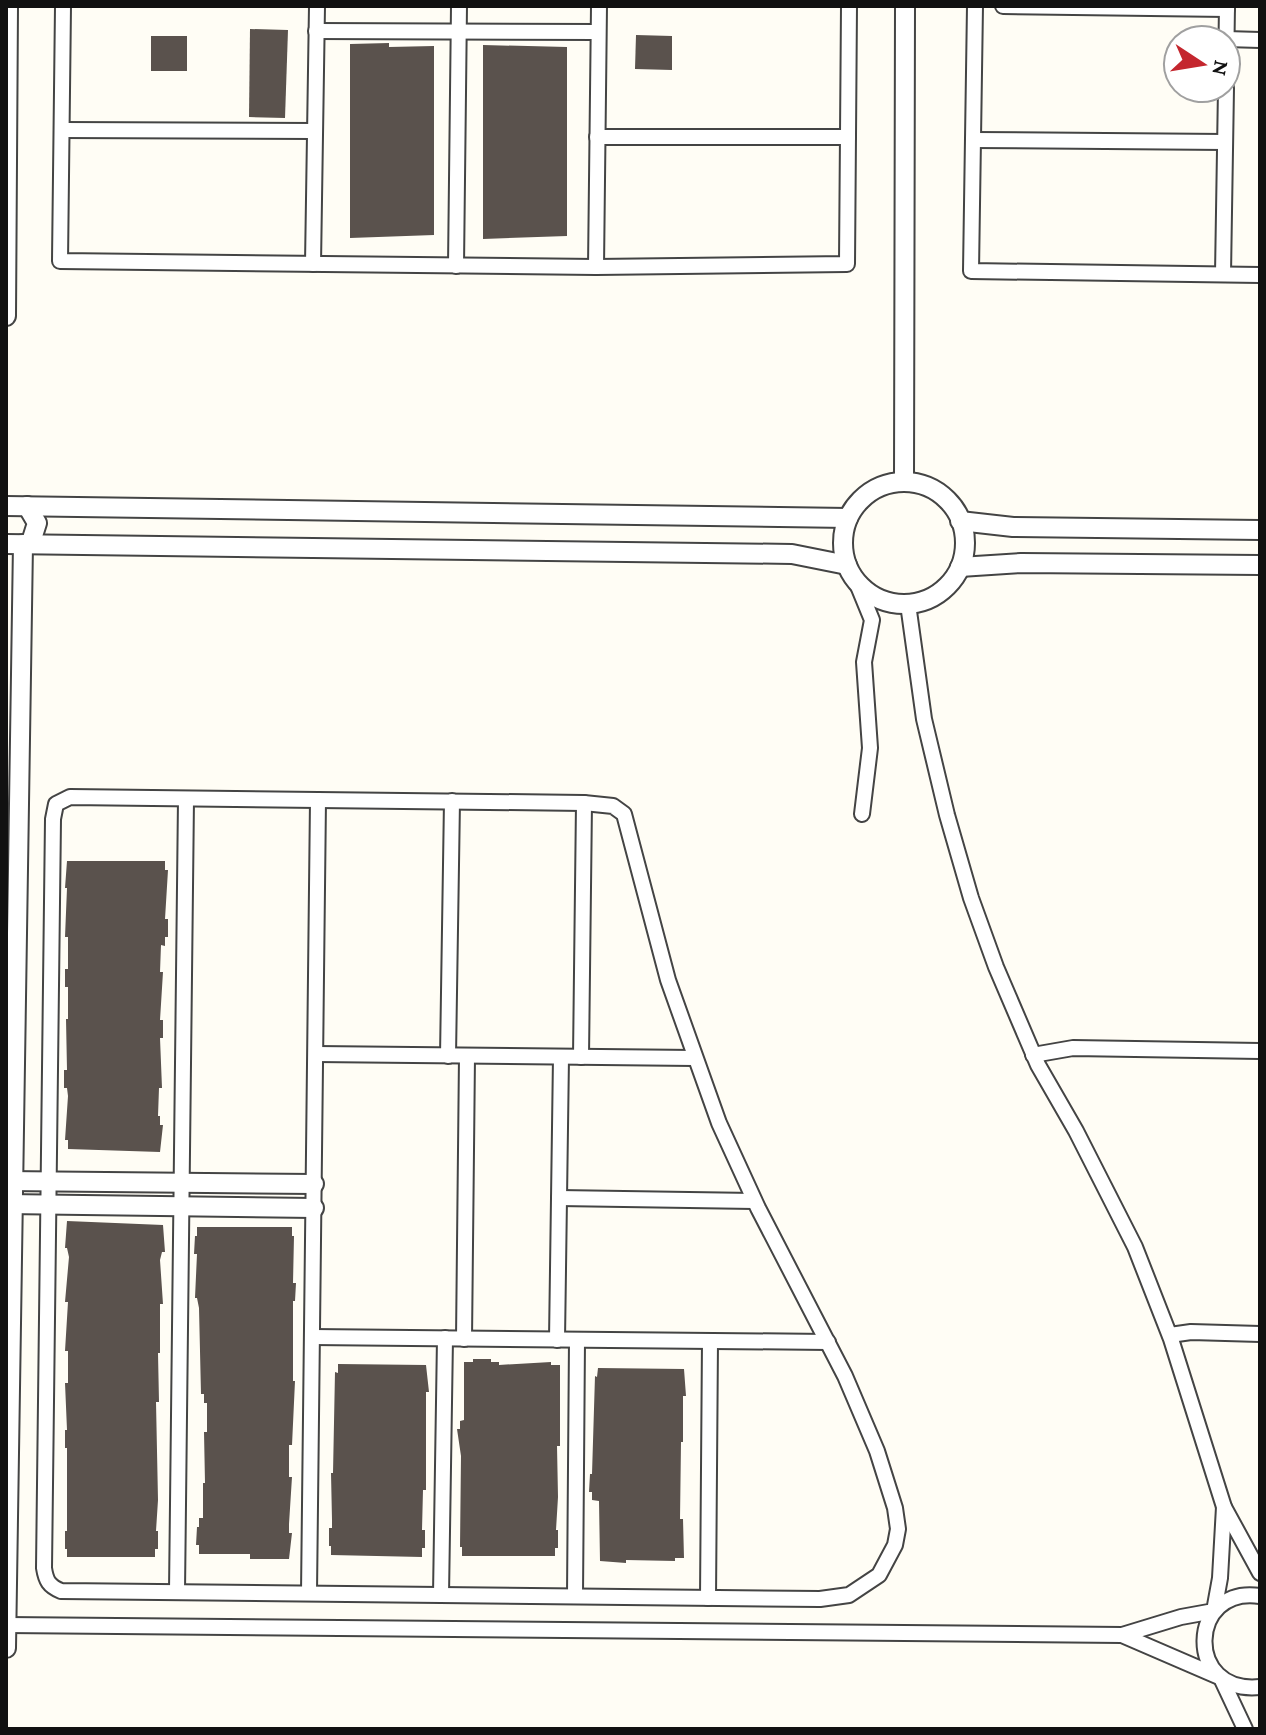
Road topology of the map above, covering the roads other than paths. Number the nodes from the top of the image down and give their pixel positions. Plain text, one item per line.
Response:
1 (8, 6) edge
2 (63, 6) edge
3 (317, 6) edge
4 (459, 6) edge
5 (599, 6) edge
6 (849, 6) edge
7 (905, 6) edge
8 (975, 6) edge
9 (1003, 6) edge
10 (1227, 7) edge
11 (316, 31) junction
12 (459, 31) junction
13 (598, 32) junction
14 (1226, 104) edge
15 (62, 130) junction
16 (315, 131) junction
17 (597, 137) junction
18 (848, 137) junction
19 (973, 140) junction
20 (1225, 142) junction
21 (313, 264) junction
22 (456, 266) junction
23 (596, 267) junction
24 (1223, 274) junction
25 (1260, 275) edge
26 (6, 316) edge
27 (904, 481) junction
28 (6, 506) edge
29 (27, 506) junction
30 (848, 518) junction
31 (960, 521) junction
32 (1192, 529) junction
33 (1251, 530) edge
34 (20, 543) edge
35 (1193, 565) junction
36 (1251, 565) edge
37 (960, 567) junction
38 (851, 573) junction
39 (908, 604) junction
40 (186, 799) junction
41 (318, 800) junction
42 (452, 801) junction
43 (584, 803) junction
44 (862, 814) dead end
45 (1260, 1051) edge
46 (316, 1054) junction
47 (1033, 1055) junction
48 (448, 1056) junction
49 (467, 1056) junction
50 (561, 1057) junction
51 (581, 1057) junction
52 (694, 1058) junction
53 (50, 1180) junction
54 (9, 1181) edge
55 (182, 1182) junction
56 (314, 1184) junction
57 (559, 1198) junction
58 (754, 1201) junction
59 (50, 1203) junction
60 (9, 1204) edge
61 (181, 1205) junction
62 (314, 1208) junction
63 (1260, 1334) edge
64 (1170, 1335) junction
65 (312, 1337) junction
66 (445, 1338) junction
67 (464, 1339) junction
68 (557, 1340) junction
69 (577, 1340) junction
70 (710, 1341) junction
71 (828, 1342) junction
72 (1224, 1507) junction
73 (1260, 1573) edge
74 (177, 1592) junction
75 (309, 1593) junction
76 (441, 1595) junction
77 (575, 1596) junction
78 (1260, 1596) edge
79 (708, 1598) junction
80 (1214, 1611) junction
81 (6, 1625) edge
82 (1122, 1635) junction
83 (6, 1648) edge
84 (1221, 1678) junction
85 (1260, 1687) edge
86 (1245, 1729) edge

1 - 26 street
2 - 15 street
3 - 11 street
4 - 12 street
5 - 13 street
6 - 18 street
7 - 27 street
8 - 19 street
9 - 10 street
11 - 12 street
11 - 16 street
12 - 13 street
12 - 22 street
13 - 17 street
14 - 20 street
15 - 16 street
15 - 21 street
16 - 21 street
17 - 18 street
17 - 23 street
18 - 23 street
19 - 20 street
19 - 24 street
20 - 24 street
21 - 22 street
22 - 23 street
24 - 25 street
27 - 30 street
27 - 31 street
28 - 29 street
29 - 30 street
29 - 34 street
30 - 38 street
31 - 32 street
31 - 37 street
32 - 33 street
32 - 35 street
33 - 36 street
34 - 38 street
34 - 54 street
35 - 36 street
35 - 37 street
37 - 39 street
38 - 39 street
38 - 44 street
39 - 47 street
40 - 41 street
40 - 53 street
40 - 55 street
41 - 42 street
41 - 46 street
42 - 43 street
42 - 48 street
43 - 51 street
43 - 52 street
45 - 47 street
46 - 48 street
46 - 56 street
47 - 64 street
48 - 49 street
49 - 50 street
49 - 67 street
50 - 51 street
50 - 57 street
51 - 52 street
52 - 58 street
53 - 54 street
53 - 55 street
53 - 59 street
54 - 60 street
55 - 56 street
55 - 61 street
56 - 62 street
57 - 58 street
57 - 68 street
58 - 71 street
59 - 60 street
59 - 61 street
59 - 74 street
60 - 81 street
61 - 62 street
61 - 74 street
62 - 65 street
63 - 64 street
64 - 72 street
65 - 66 street
65 - 75 street
66 - 67 street
66 - 76 street
67 - 68 street
68 - 69 street
69 - 70 street
69 - 77 street
70 - 71 street
70 - 79 street
71 - 79 street
72 - 73 street
72 - 80 street
74 - 75 street
75 - 76 street
76 - 77 street
77 - 79 street
78 - 80 street
80 - 82 street
80 - 84 street
81 - 82 street
81 - 83 street
82 - 84 street
84 - 85 street
84 - 86 street

